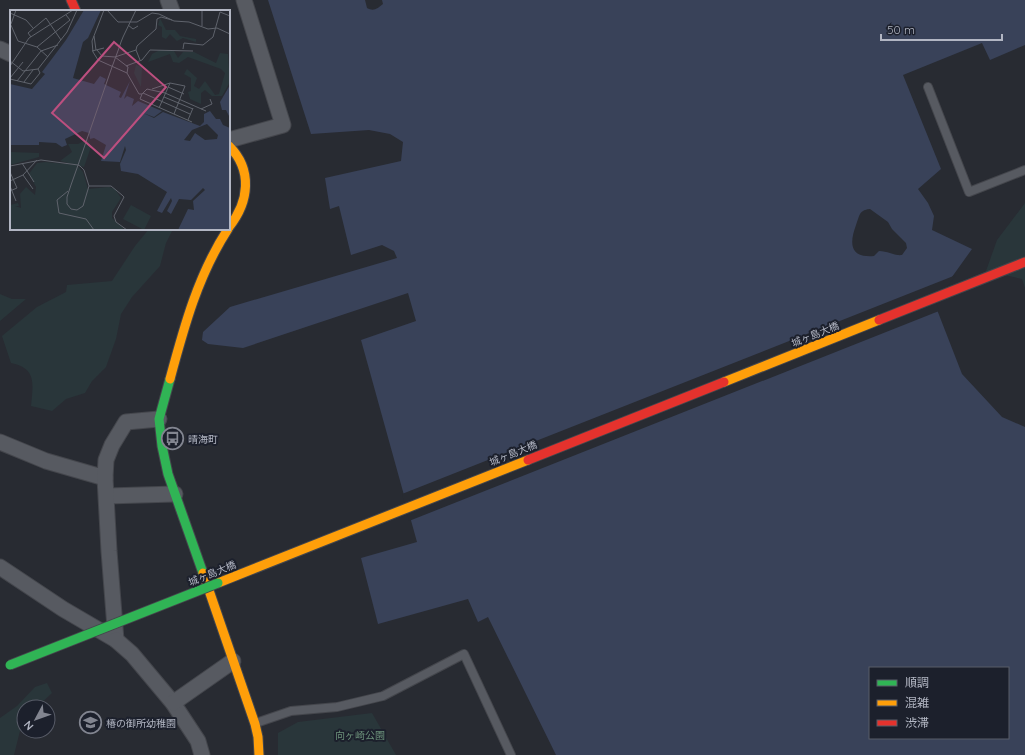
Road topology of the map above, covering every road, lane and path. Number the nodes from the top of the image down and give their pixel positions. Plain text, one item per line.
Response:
1 (71, 0) edge
2 (168, 0) edge
3 (244, 0) edge
4 (76, 10) edge
5 (172, 10) edge
6 (0, 49) edge
7 (10, 54) edge
8 (928, 87) dead end
9 (230, 140) edge
10 (230, 147) edge
11 (1025, 170) edge
12 (230, 225) edge
13 (227, 230) edge
14 (1025, 262) edge
15 (159, 419) junction
16 (0, 442) edge
17 (105, 478) junction
18 (175, 494) junction
19 (107, 496) junction
20 (0, 567) edge
21 (116, 640) junction
22 (233, 661) junction
23 (0, 669) edge
24 (173, 703) junction
25 (255, 724) junction
26 (202, 755) edge
27 (259, 755) edge
28 (511, 755) edge

1 - 4 street
2 - 5 street
3 - 9 street
6 - 7 street
8 - 11 lane
10 - 12 street
13 - 15 street
14 - 23 street, 城ヶ島大橋, bridge
15 - 17 street
15 - 18 street
16 - 17 street
17 - 19 street
18 - 19 street
18 - 22 street
19 - 21 street
20 - 21 street
21 - 24 street
22 - 24 street
22 - 25 street
24 - 26 street
25 - 27 street
25 - 28 lane

